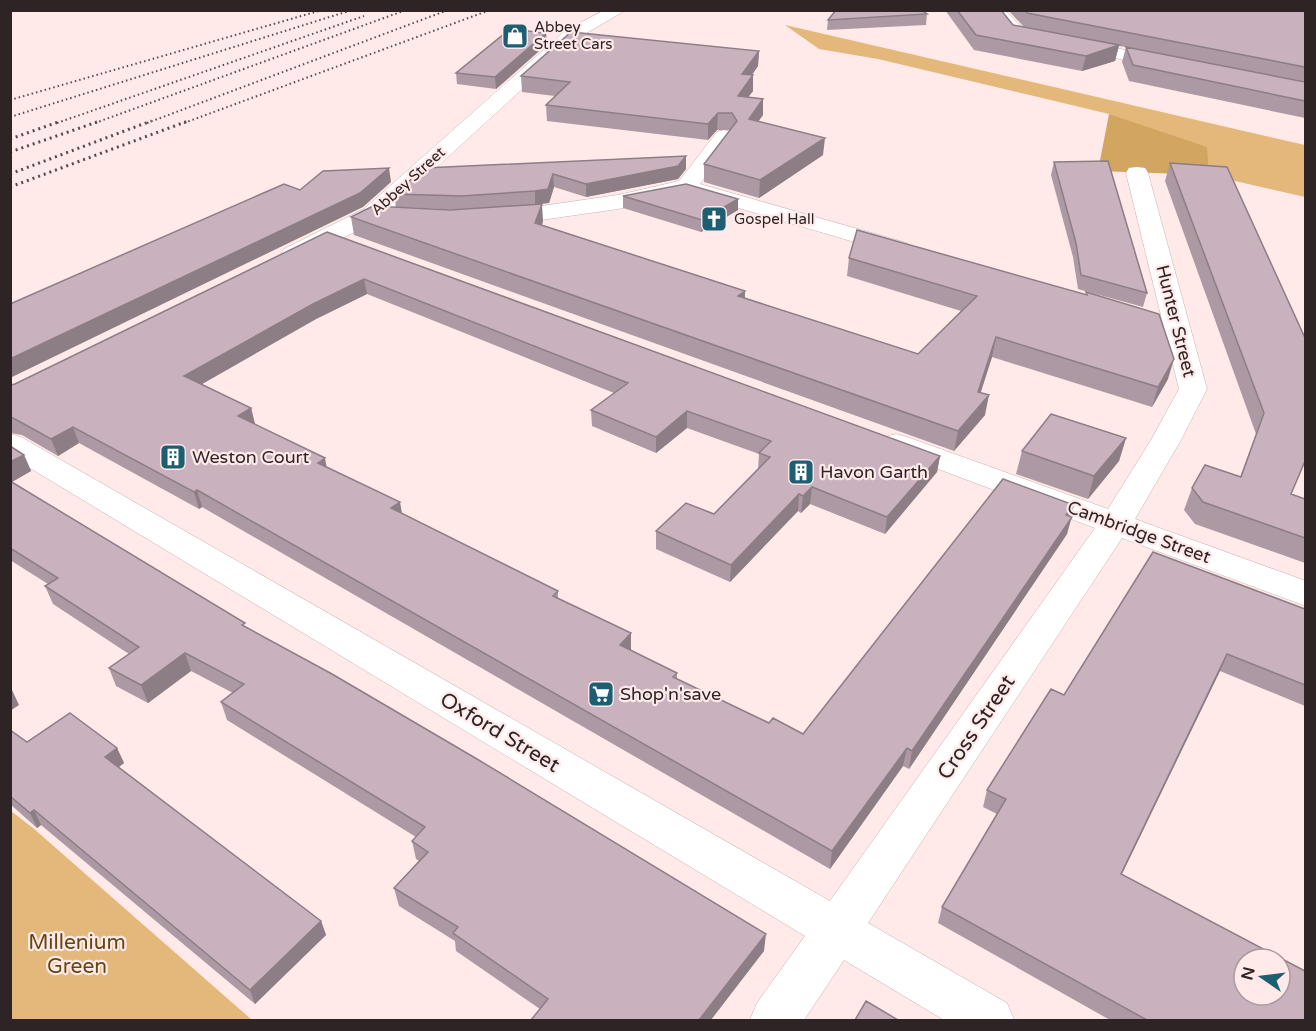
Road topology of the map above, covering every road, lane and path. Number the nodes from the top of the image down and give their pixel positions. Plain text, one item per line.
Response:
1 (618, 10) edge
2 (996, 10) edge
3 (1190, 69) edge
4 (724, 136) edge
5 (1137, 173) dead end
6 (687, 186) junction
7 (372, 214) junction
8 (401, 218) edge
9 (473, 220) edge
10 (330, 236) junction
11 (363, 248) edge
12 (915, 252) edge
13 (277, 262) edge
14 (870, 433) edge
15 (10, 443) edge
16 (1115, 524) junction
17 (1305, 594) edge
18 (837, 931) junction
19 (774, 1020) edge
20 (989, 1020) edge

1 - 7 street, Abbey Street
2 - 3 street
4 - 6 street
5 - 16 street, Hunter Street
6 - 9 street
6 - 12 street
7 - 8 street
7 - 10 street, Abbey Street
10 - 11 street
10 - 13 street, Abbey Street
14 - 16 street, Cambridge Street
15 - 18 street, Oxford Street
16 - 17 street, Cambridge Street
16 - 18 street, Cross Street
18 - 19 street, Cross Street
18 - 20 street, Oxford Street

